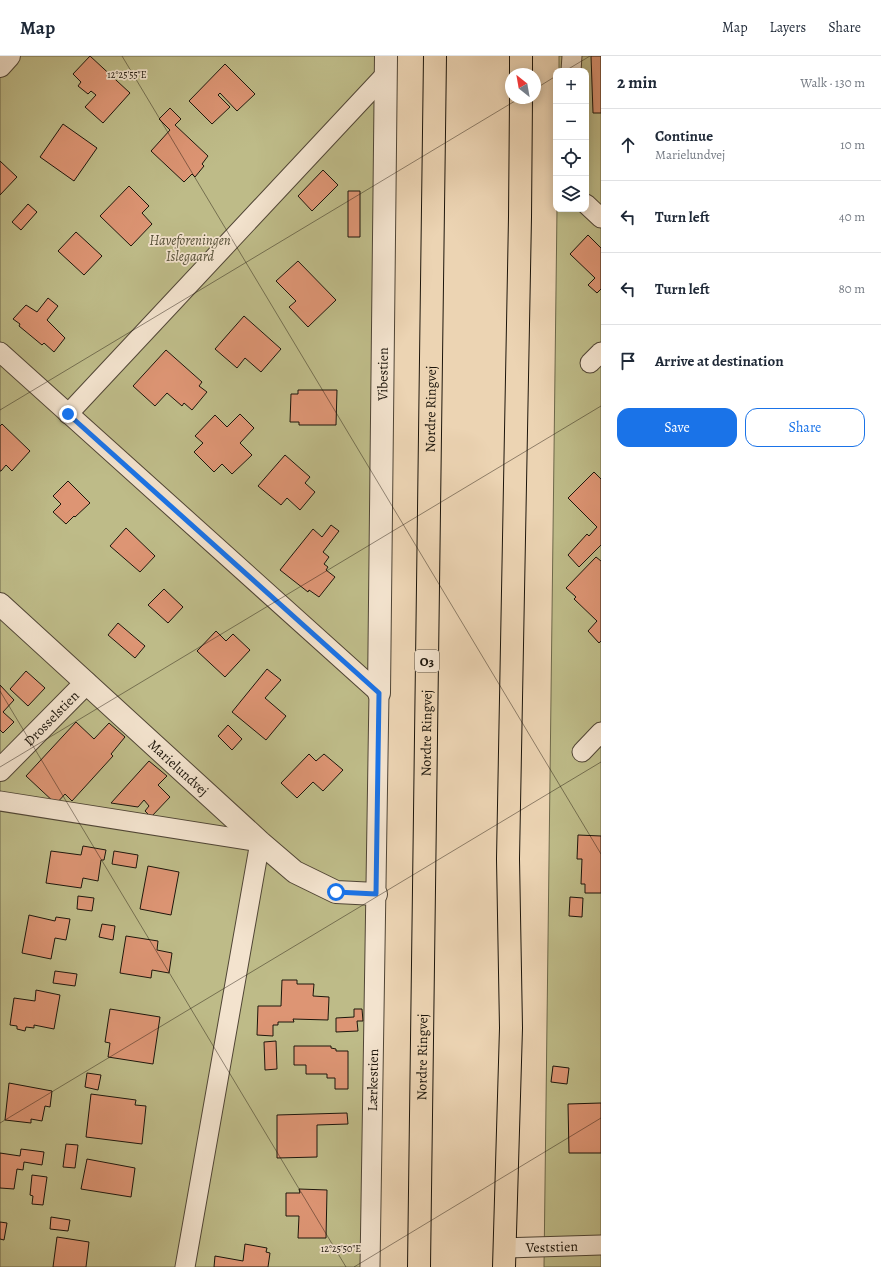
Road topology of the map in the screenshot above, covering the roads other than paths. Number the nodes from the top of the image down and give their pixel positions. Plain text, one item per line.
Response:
1 (9, 56) edge
2 (435, 56) edge
3 (521, 56) edge
4 (572, 56) edge
5 (386, 65) edge
6 (0, 66) edge
7 (521, 68) edge
8 (571, 68) edge
9 (521, 104) edge
10 (589, 207) edge
11 (601, 218) edge
12 (0, 352) edge
13 (68, 414) junction
14 (0, 604) edge
15 (86, 683) junction
16 (379, 693) junction
17 (601, 732) edge
18 (582, 752) dead end
19 (0, 770) edge
20 (0, 801) edge
21 (260, 842) junction
22 (376, 894) junction
23 (601, 1245) edge
24 (504, 1258) edge
25 (185, 1267) edge
26 (370, 1267) edge
27 (419, 1267) edge

1 - 6 street
2 - 27 main road, Nordre Ringvej / O3
3 - 7 main road
4 - 8 lane
5 - 13 lane
5 - 16 street, Vibestien
9 - 24 main road
10 - 11 lane
12 - 13 lane
13 - 16 lane
14 - 15 street, Marielundvej
15 - 19 street, Drosselstien
15 - 21 street, Marielundvej
16 - 22 lane, Lærkestien
17 - 18 lane
20 - 21 lane
21 - 22 street, Marielundvej
21 - 25 lane
22 - 26 lane, Lærkestien
23 - 24 lane, Veststien

